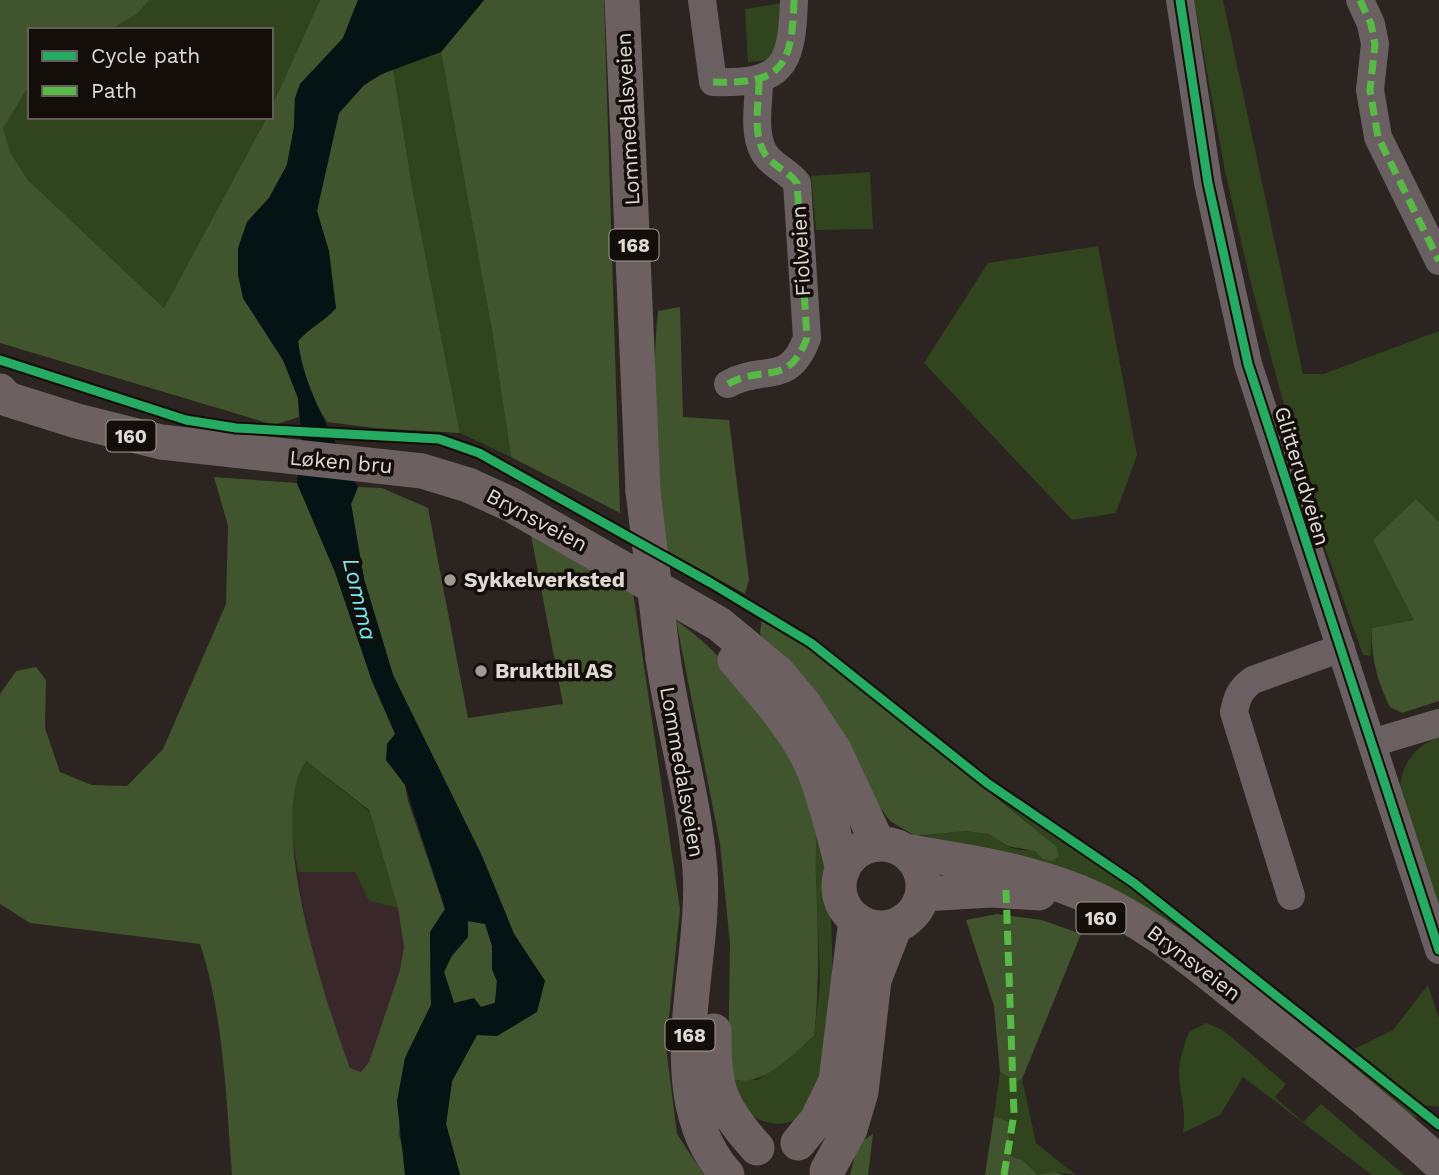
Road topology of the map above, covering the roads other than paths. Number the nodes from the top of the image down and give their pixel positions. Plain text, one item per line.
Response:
1 (622, 0) edge
2 (702, 0) edge
3 (794, 0) edge
4 (1180, 0) edge
5 (1360, 0) edge
6 (759, 81) junction
7 (1439, 261) edge
8 (729, 384) dead end
9 (2, 397) edge
10 (422, 471) joint
11 (681, 604) junction
12 (1341, 649) junction
13 (1439, 723) edge
14 (1373, 743) junction
15 (891, 847) junction
16 (843, 869) junction
17 (701, 886) junction
18 (923, 894) junction
19 (1291, 896) dead end
20 (856, 920) junction
21 (895, 926) junction
22 (1439, 950) edge
23 (798, 1143) junction
24 (749, 1161) edge
25 (1430, 1162) edge
26 (827, 1173) edge
27 (727, 1175) edge

1 - 17 main road, Lommedalsveien / 168, bridge
2 - 6 street
3 - 6 street
4 - 12 street, Glitterudveien
5 - 7 street
6 - 8 street, Fiolveien
9 - 10 main road, Løken bru / 160
10 - 11 main road, Brynsveien / 160
11 - 15 main road, Brynsveien / 160
11 - 16 main road, Brynsveien / 160
12 - 14 street, Glitterudveien
12 - 19 street
13 - 14 street
14 - 22 street, Glitterudveien
15 - 16 main road
15 - 18 main road, 160
15 - 25 main road, Brynsveien / 160
16 - 20 main road, 160
17 - 24 main road, Lommedalsveien / 168
17 - 27 main road, Lommedalsveien / 168
18 - 21 main road
18 - 25 main road, Brynsveien / 160
20 - 21 main road
20 - 23 main road
21 - 26 main road
23 - 24 main road, 168
23 - 26 main road

